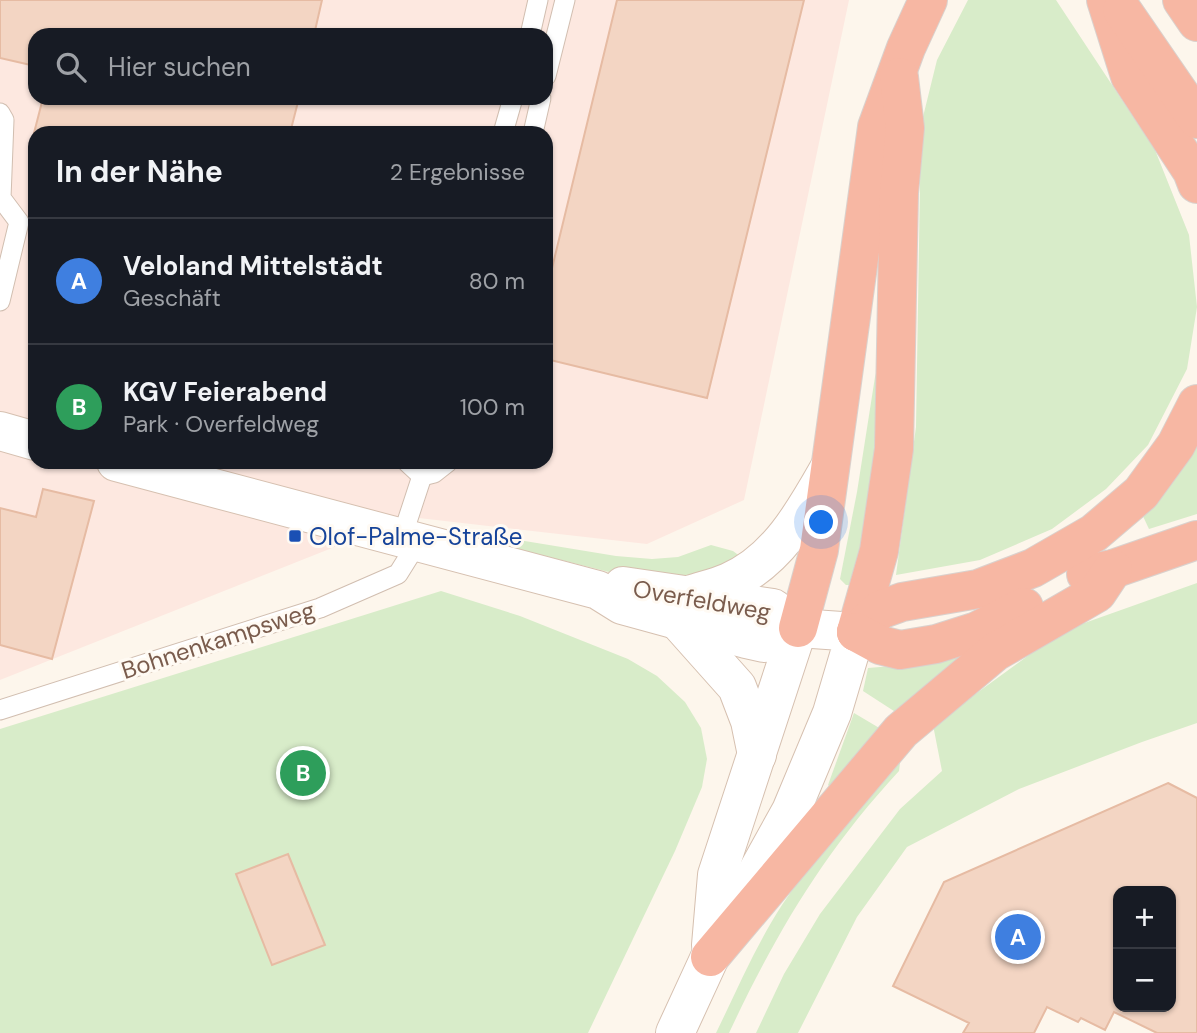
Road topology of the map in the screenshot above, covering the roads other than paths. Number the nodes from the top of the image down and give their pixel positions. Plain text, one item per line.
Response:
1 (538, 0) edge
2 (565, 0) edge
3 (928, 0) edge
4 (1106, 0) edge
5 (1115, 0) edge
6 (1182, 0) edge
7 (1197, 22) edge
8 (532, 28) edge
9 (553, 48) edge
10 (899, 72) junction
11 (511, 105) edge
12 (539, 105) edge
13 (0, 113) edge
14 (1197, 119) edge
15 (505, 126) edge
16 (535, 126) edge
17 (1197, 184) edge
18 (0, 301) edge
19 (1197, 404) edge
20 (0, 432) edge
21 (28, 439) edge
22 (830, 467) junction
23 (144, 469) edge
24 (414, 469) edge
25 (439, 469) edge
26 (422, 477) junction
27 (410, 539) junction
28 (1197, 540) edge
29 (1113, 569) junction
30 (684, 609) junction
31 (798, 628) junction
32 (856, 632) junction
33 (0, 710) edge
34 (757, 755) junction
35 (710, 957) junction
36 (675, 1033) edge

1 - 8 lane
2 - 9 lane
3 - 10 highway
4 - 17 highway
5 - 14 highway
6 - 7 highway
10 - 22 highway
10 - 32 highway
11 - 15 lane
12 - 16 lane
13 - 18 lane
19 - 32 highway
20 - 21 street
22 - 30 street
22 - 31 highway
23 - 27 street, Overfeldweg
24 - 26 lane
25 - 26 lane
26 - 27 lane, Bohnenkampsweg
27 - 30 street, Overfeldweg
27 - 33 lane, Bohnenkampsweg
28 - 29 highway
29 - 32 highway
29 - 35 highway
30 - 31 street, Overfeldweg
30 - 34 street
31 - 32 street
31 - 34 street
32 - 35 street
34 - 35 street
35 - 36 street

